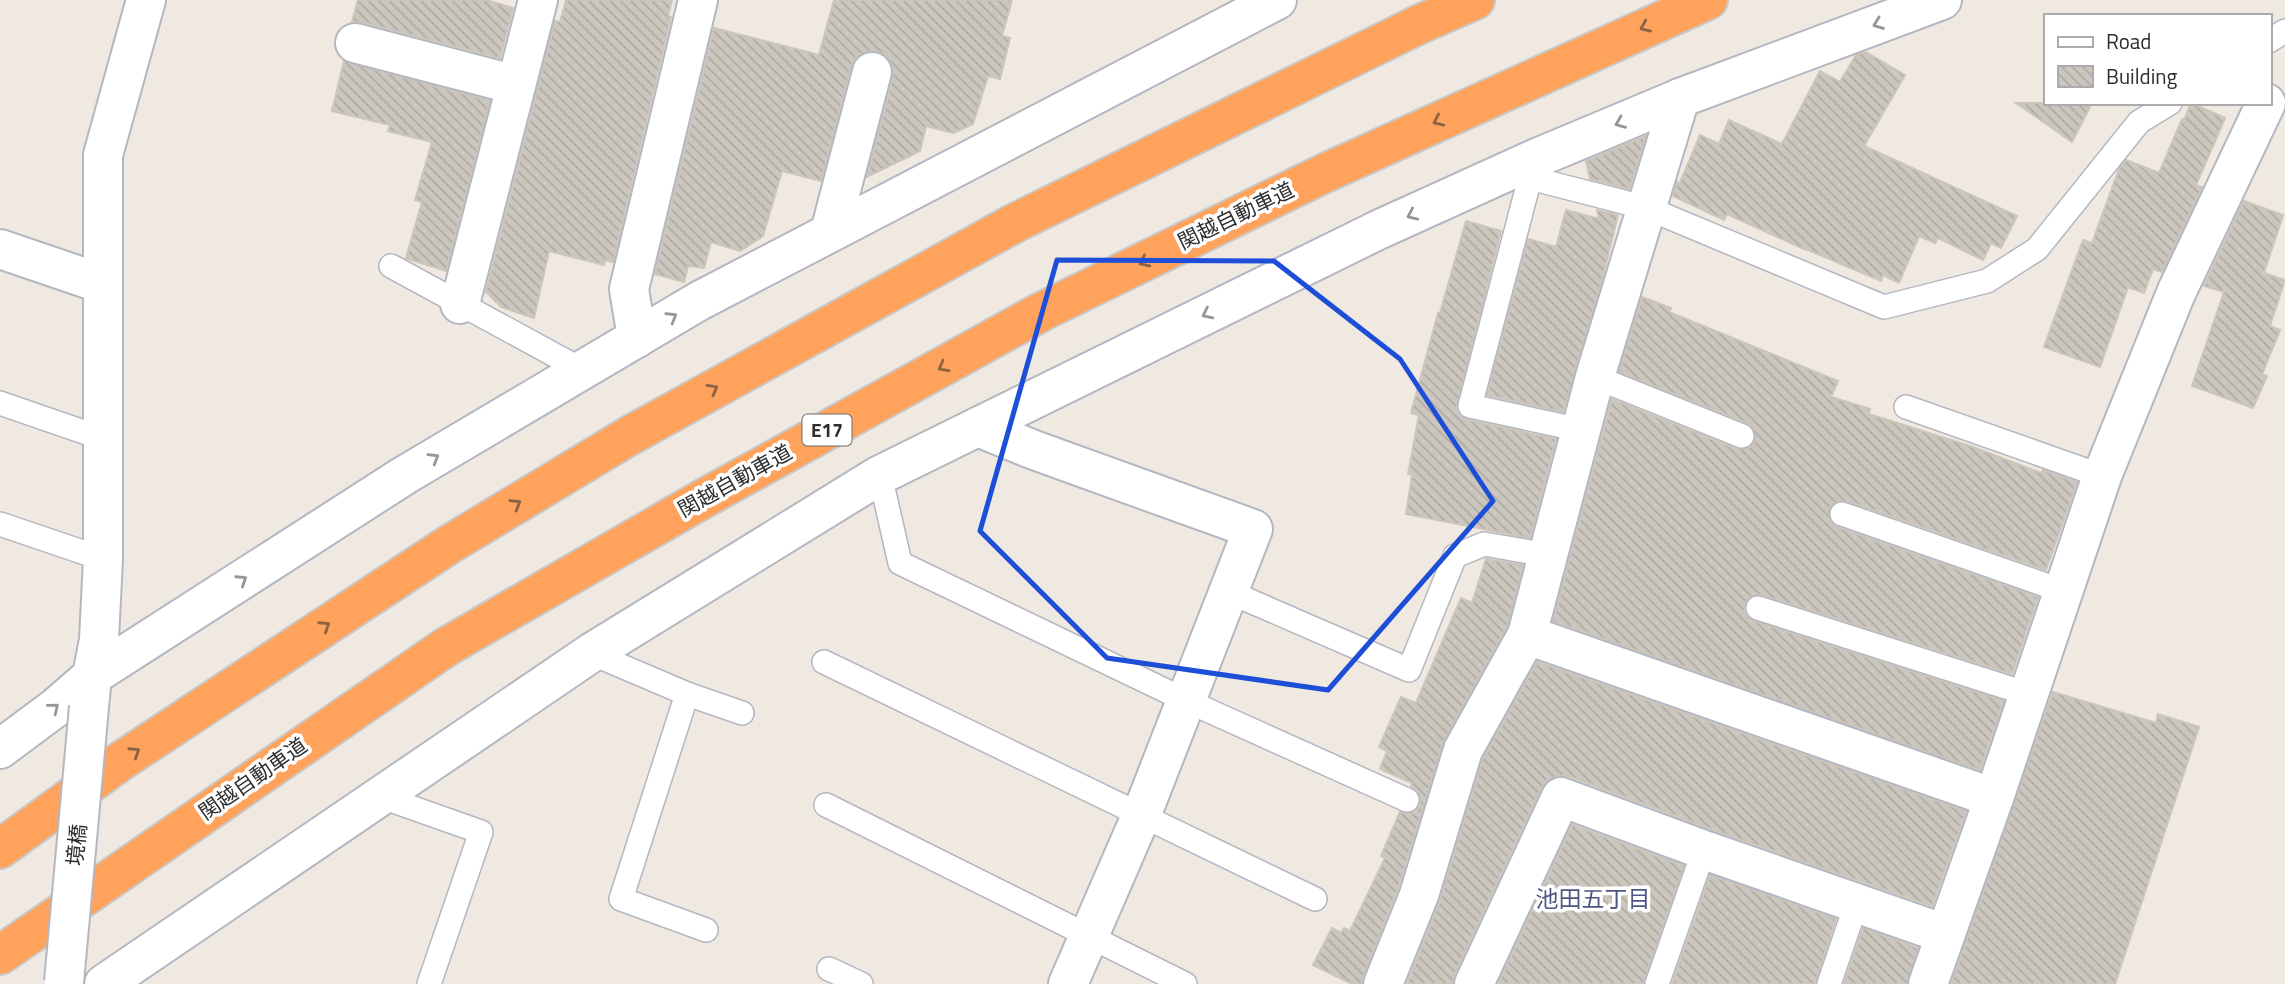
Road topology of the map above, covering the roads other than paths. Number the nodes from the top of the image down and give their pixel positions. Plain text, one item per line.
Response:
1 (146, 0) edge
2 (538, 0) edge
3 (698, 0) edge
4 (1277, 0) edge
5 (1475, 0) edge
6 (1708, 0) edge
7 (1942, 0) edge
8 (355, 43) dead end
9 (872, 72) dead end
10 (2285, 83) edge
11 (516, 85) junction
12 (2271, 95) edge
13 (1679, 98) junction
14 (2167, 105) edge
15 (2265, 105) edge
16 (1534, 167) junction
17 (1647, 208) junction
18 (830, 232) junction
19 (0, 249) edge
20 (391, 266) dead end
21 (103, 284) junction
22 (460, 304) junction
23 (636, 338) junction
24 (582, 370) junction
25 (1595, 377) junction
26 (0, 403) edge
27 (1906, 407) dead end
28 (978, 427) junction
29 (1581, 430) junction
30 (1742, 436) dead end
31 (104, 439) junction
32 (880, 475) junction
33 (2102, 476) junction
34 (1842, 514) dead end
35 (0, 524) edge
36 (1548, 555) junction
37 (103, 559) junction
38 (1227, 591) junction
39 (2063, 591) junction
40 (1758, 608) dead end
41 (1528, 635) junction
42 (592, 653) junction
43 (824, 662) dead end
44 (90, 692) junction
45 (687, 694) junction
46 (2028, 694) junction
47 (1185, 700) junction
48 (742, 713) dead end
49 (5, 740) edge
50 (382, 797) junction
51 (1994, 798) junction
52 (1408, 800) dead end
53 (826, 805) dead end
54 (1141, 816) junction
55 (0, 849) edge
56 (1704, 850) junction
57 (1315, 899) dead end
58 (1857, 902) junction
59 (706, 930) dead end
60 (1945, 934) junction
61 (1090, 937) junction
62 (0, 955) edge
63 (829, 968) dead end
64 (64, 983) edge
65 (104, 984) edge
66 (429, 984) edge
67 (860, 984) edge
68 (1068, 984) edge
69 (1185, 984) edge
70 (1383, 984) edge
71 (1474, 984) edge
72 (1657, 984) edge
73 (1829, 984) edge
74 (1928, 984) edge

1 - 21 street, 境橋
2 - 11 street
3 - 23 street
4 - 18 street
55 -> 5 highway
6 -> 62 highway, 関越自動車道 / E17
7 -> 13 street
8 - 11 street
9 - 18 street
10 - 12 street
11 - 22 street
13 -> 16 street
13 - 17 street
14 - 17 lane
15 - 33 street
16 - 17 lane
16 -> 28 street
16 - 29 lane
17 - 25 street
23 -> 18 street
19 - 21 street
20 - 22 lane
21 - 31 street, 境橋
22 - 24 lane
23 - 24 street
44 -> 24 street
25 - 29 street
25 - 30 lane
26 - 31 lane
27 - 33 lane
28 - 32 street
28 - 38 street
29 - 36 street
31 - 37 street, 境橋
32 - 42 street
32 - 47 lane
33 - 39 street
34 - 39 lane
35 - 37 lane
36 - 38 lane
36 - 41 street
37 - 44 street, 境橋
38 - 47 street
39 - 46 street
40 - 46 lane
41 - 51 street
41 - 70 street
42 - 45 lane
42 - 50 street
43 - 54 lane
49 -> 44 street
44 - 64 street, 境橋, bridge
45 - 48 lane
45 - 59 lane
46 - 51 street
47 - 52 lane
47 - 54 street
50 - 65 street
50 - 66 lane
51 - 60 street
53 - 61 lane
54 - 57 lane
54 - 61 street
56 - 58 street
56 - 71 street
56 - 72 lane
58 - 60 street
58 - 73 lane
60 - 74 street
61 - 68 street
61 - 69 lane
63 - 67 lane

